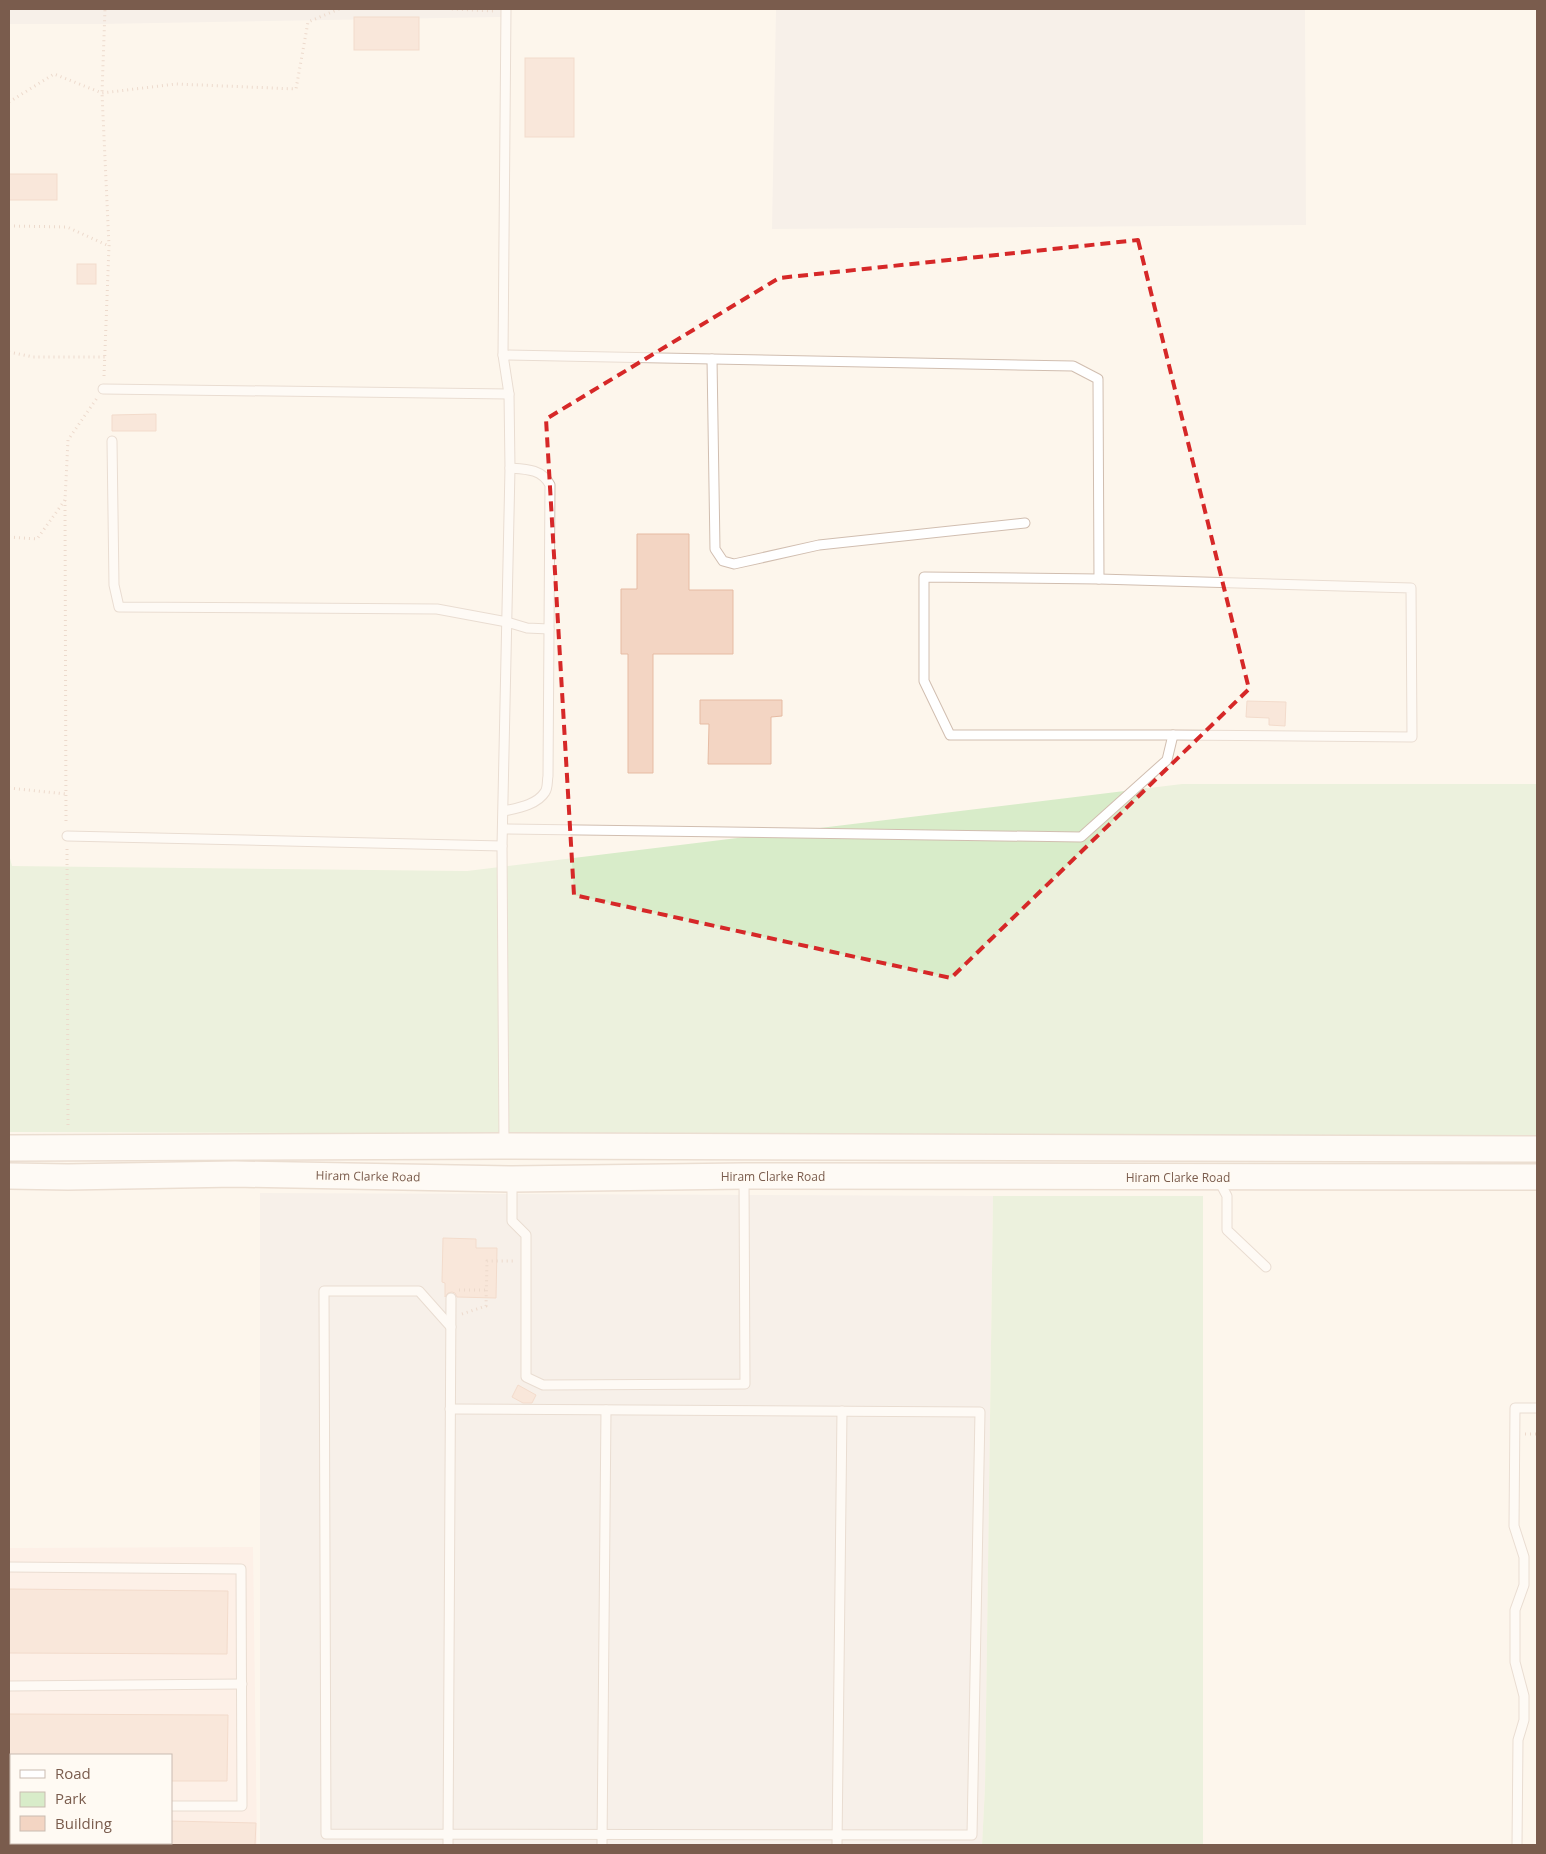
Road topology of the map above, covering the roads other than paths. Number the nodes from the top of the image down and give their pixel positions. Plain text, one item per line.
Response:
1 (506, 10) edge
2 (503, 356) junction
3 (712, 359) junction
4 (103, 389) road end
5 (510, 394) junction
6 (112, 441) dead end
7 (510, 468) junction
8 (1025, 523) dead end
9 (1099, 579) junction
10 (507, 622) junction
11 (549, 629) junction
12 (1173, 735) junction
13 (504, 811) junction
14 (503, 829) junction
15 (66, 836) dead end
16 (502, 846) junction
17 (504, 1146) junction
18 (740, 1146) junction
19 (234, 1147) junction
20 (978, 1147) junction
21 (9, 1148) edge
22 (1217, 1148) junction
23 (1485, 1149) junction
24 (1537, 1149) edge
25 (235, 1174) junction
26 (9, 1176) edge
27 (744, 1176) junction
28 (978, 1177) junction
29 (1216, 1177) junction
30 (1484, 1177) junction
31 (1537, 1177) edge
32 (512, 1179) junction
33 (1266, 1267) dead end
34 (451, 1298) road end
35 (451, 1322) junction
36 (1537, 1408) edge
37 (450, 1409) junction
38 (606, 1410) junction
39 (842, 1411) junction
40 (9, 1567) edge
41 (242, 1684) junction
42 (9, 1686) edge
43 (172, 1806) edge
44 (448, 1834) junction
45 (602, 1834) junction
46 (838, 1835) junction
47 (448, 1845) edge
48 (602, 1845) edge
49 (838, 1845) edge
50 (1518, 1845) edge

1 - 2 lane
2 - 3 lane
2 - 5 lane
3 - 8 lane
3 - 9 lane
4 - 5 lane
5 - 7 lane
6 - 10 lane
7 - 10 lane
7 - 11 lane
9 - 12 lane
9 - 12 lane
10 - 11 lane
10 - 13 lane
11 - 13 lane
12 - 14 lane
13 - 14 lane
14 - 16 lane
15 - 16 lane
16 - 17 lane
17 - 18 main road
17 - 19 main road
17 - 32 main road
18 - 20 main road
18 - 27 main road
19 - 21 main road
19 - 25 main road
20 - 22 main road
20 - 28 main road
22 - 23 main road
22 - 29 main road
23 - 24 main road
23 - 30 main road
25 - 26 main road, Hiram Clarke Road
25 - 32 main road, Hiram Clarke Road
27 - 28 main road, Hiram Clarke Road
27 - 32 main road, Hiram Clarke Road
27 - 32 lane
28 - 29 main road, Hiram Clarke Road
29 - 30 main road, Hiram Clarke Road
29 - 33 lane
30 - 31 main road, Hiram Clarke Road
34 - 35 lane
35 - 37 lane
35 - 44 lane
36 - 50 lane
37 - 38 lane
37 - 44 lane
38 - 39 lane
38 - 45 lane
39 - 46 lane
39 - 46 lane
40 - 41 lane
41 - 42 lane
41 - 43 lane
44 - 45 lane
44 - 47 lane
45 - 46 lane
45 - 48 lane
46 - 49 lane

